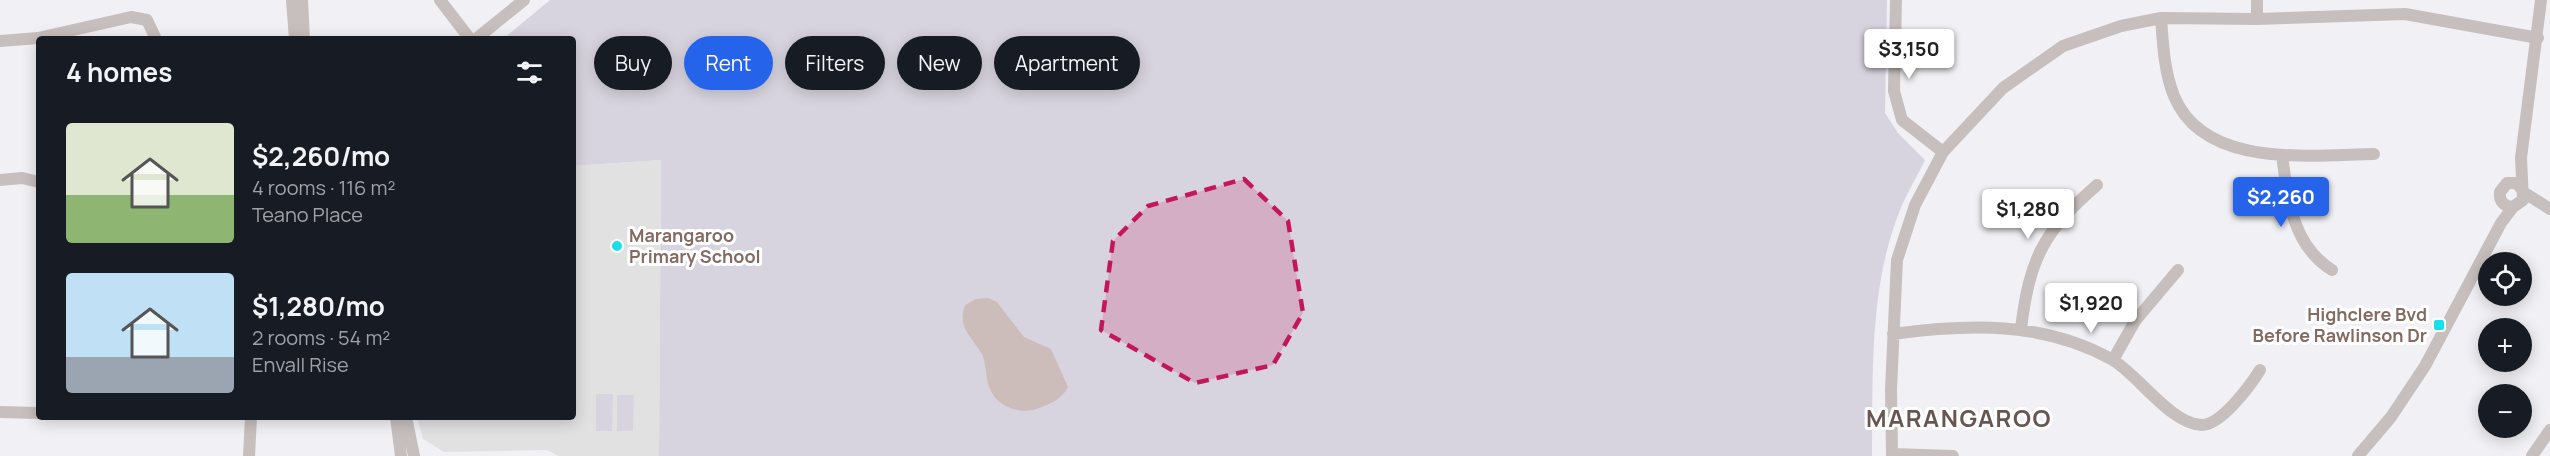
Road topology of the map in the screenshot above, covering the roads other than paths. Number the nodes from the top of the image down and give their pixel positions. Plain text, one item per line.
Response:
1 (292, 0) edge
2 (302, 0) edge
3 (440, 0) edge
4 (524, 0) edge
5 (1896, 0) edge
6 (2257, 0) edge
7 (2541, 0) edge
8 (2161, 18) junction
9 (2257, 19) junction
10 (47, 36) edge
11 (155, 36) edge
12 (295, 36) edge
13 (304, 36) edge
14 (468, 36) edge
15 (480, 36) edge
16 (36, 38) edge
17 (2538, 38) junction
18 (0, 41) edge
19 (1943, 152) junction
20 (2374, 154) dead end
21 (2282, 155) junction
22 (0, 180) edge
23 (36, 181) edge
24 (2097, 185) dead end
25 (2515, 196) junction
26 (2548, 208) edge
27 (2178, 270) dead end
28 (2332, 270) dead end
29 (2022, 328) junction
30 (1893, 334) junction
31 (2113, 360) junction
32 (2260, 370) dead end
33 (0, 412) edge
34 (36, 413) edge
35 (250, 420) edge
36 (396, 420) edge
37 (407, 420) edge
38 (2550, 430) edge
39 (1892, 455) edge
40 (249, 456) edge
41 (401, 456) edge
42 (414, 456) edge
43 (1953, 456) edge
44 (2358, 456) edge
45 (2532, 456) edge

1 - 12 street
2 - 13 street
3 - 14 street
4 - 15 street
5 - 19 street
6 - 9 street
7 - 17 street
8 - 9 street
8 - 19 street
8 - 21 street
9 - 17 street
10 - 11 street
16 - 18 street
17 - 25 street
19 - 30 street
20 - 21 street
21 - 28 street
22 - 23 street
24 - 29 street
25 - 26 street
25 - 44 street
27 - 31 street
29 - 30 street
29 - 31 street
30 - 39 street
31 - 32 street
33 - 34 street
35 - 40 street
36 - 41 street
37 - 42 street
38 - 45 street
39 - 43 street

